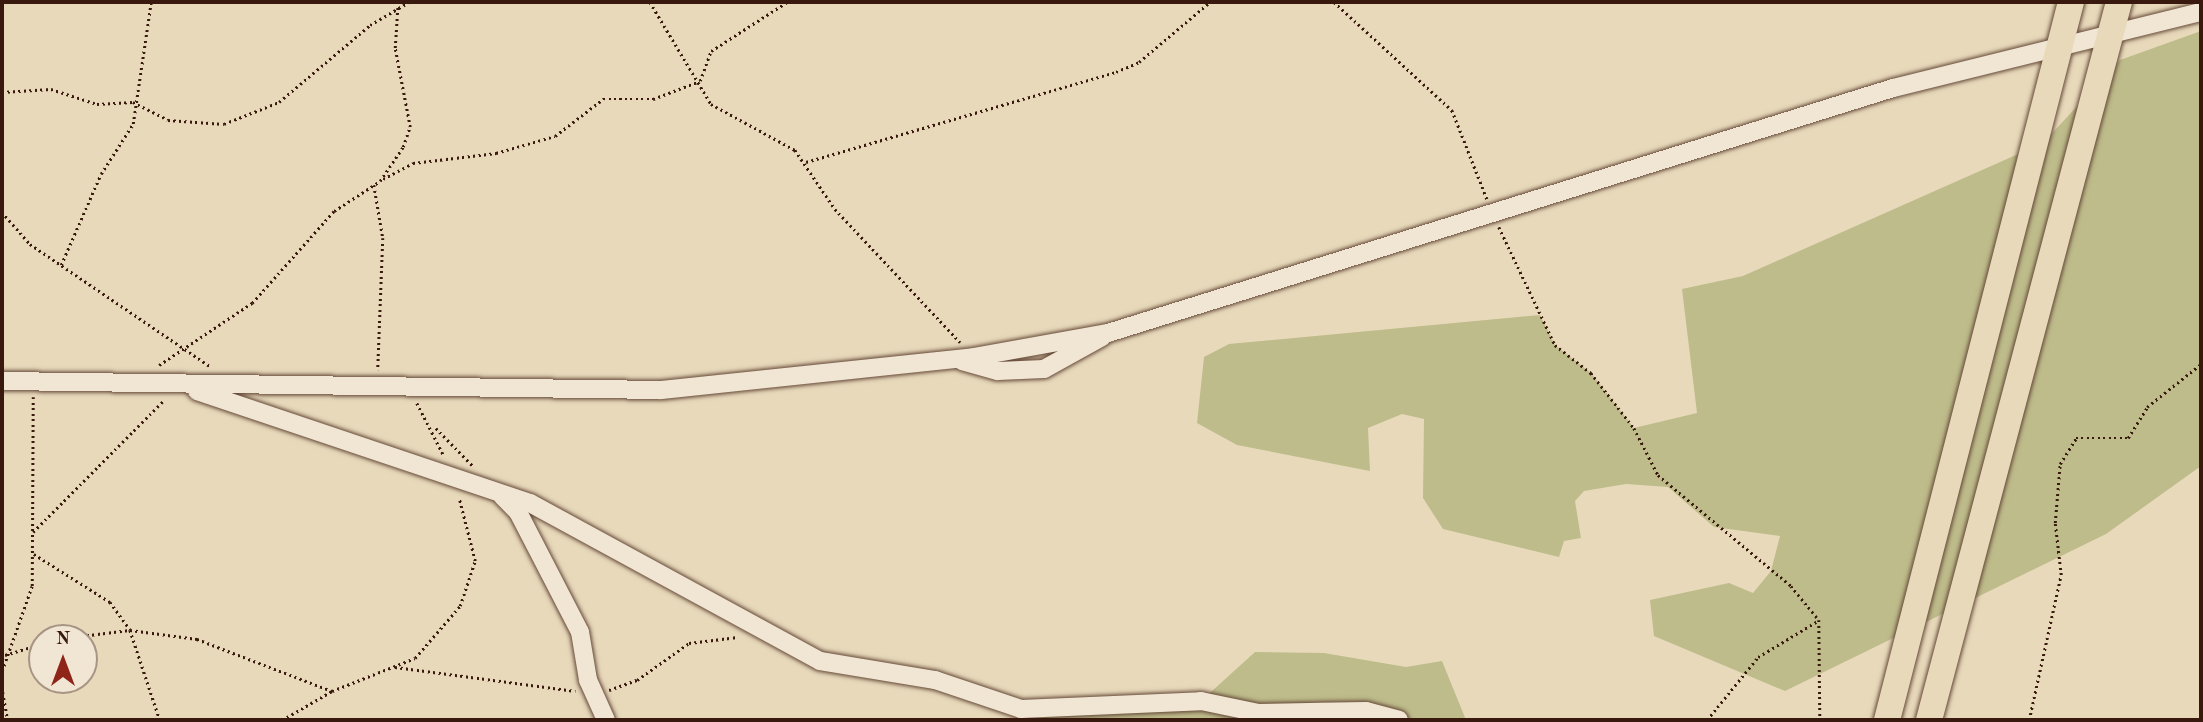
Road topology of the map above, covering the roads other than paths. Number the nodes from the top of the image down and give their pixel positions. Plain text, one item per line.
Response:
1 (2071, 2) edge
2 (2119, 2) edge
3 (2201, 12) edge
4 (2112, 34) junction
5 (2062, 48) junction
6 (2, 381) edge
7 (179, 385) junction
8 (500, 494) junction
9 (607, 720) edge
10 (1399, 720) edge
11 (1887, 720) edge
12 (1929, 720) edge

1 - 5 highway
2 - 4 highway
3 - 4 street
4 - 5 street
4 - 12 highway
5 - 7 street
5 - 11 highway
6 - 7 street
7 - 8 street
8 - 9 street
8 - 10 street

